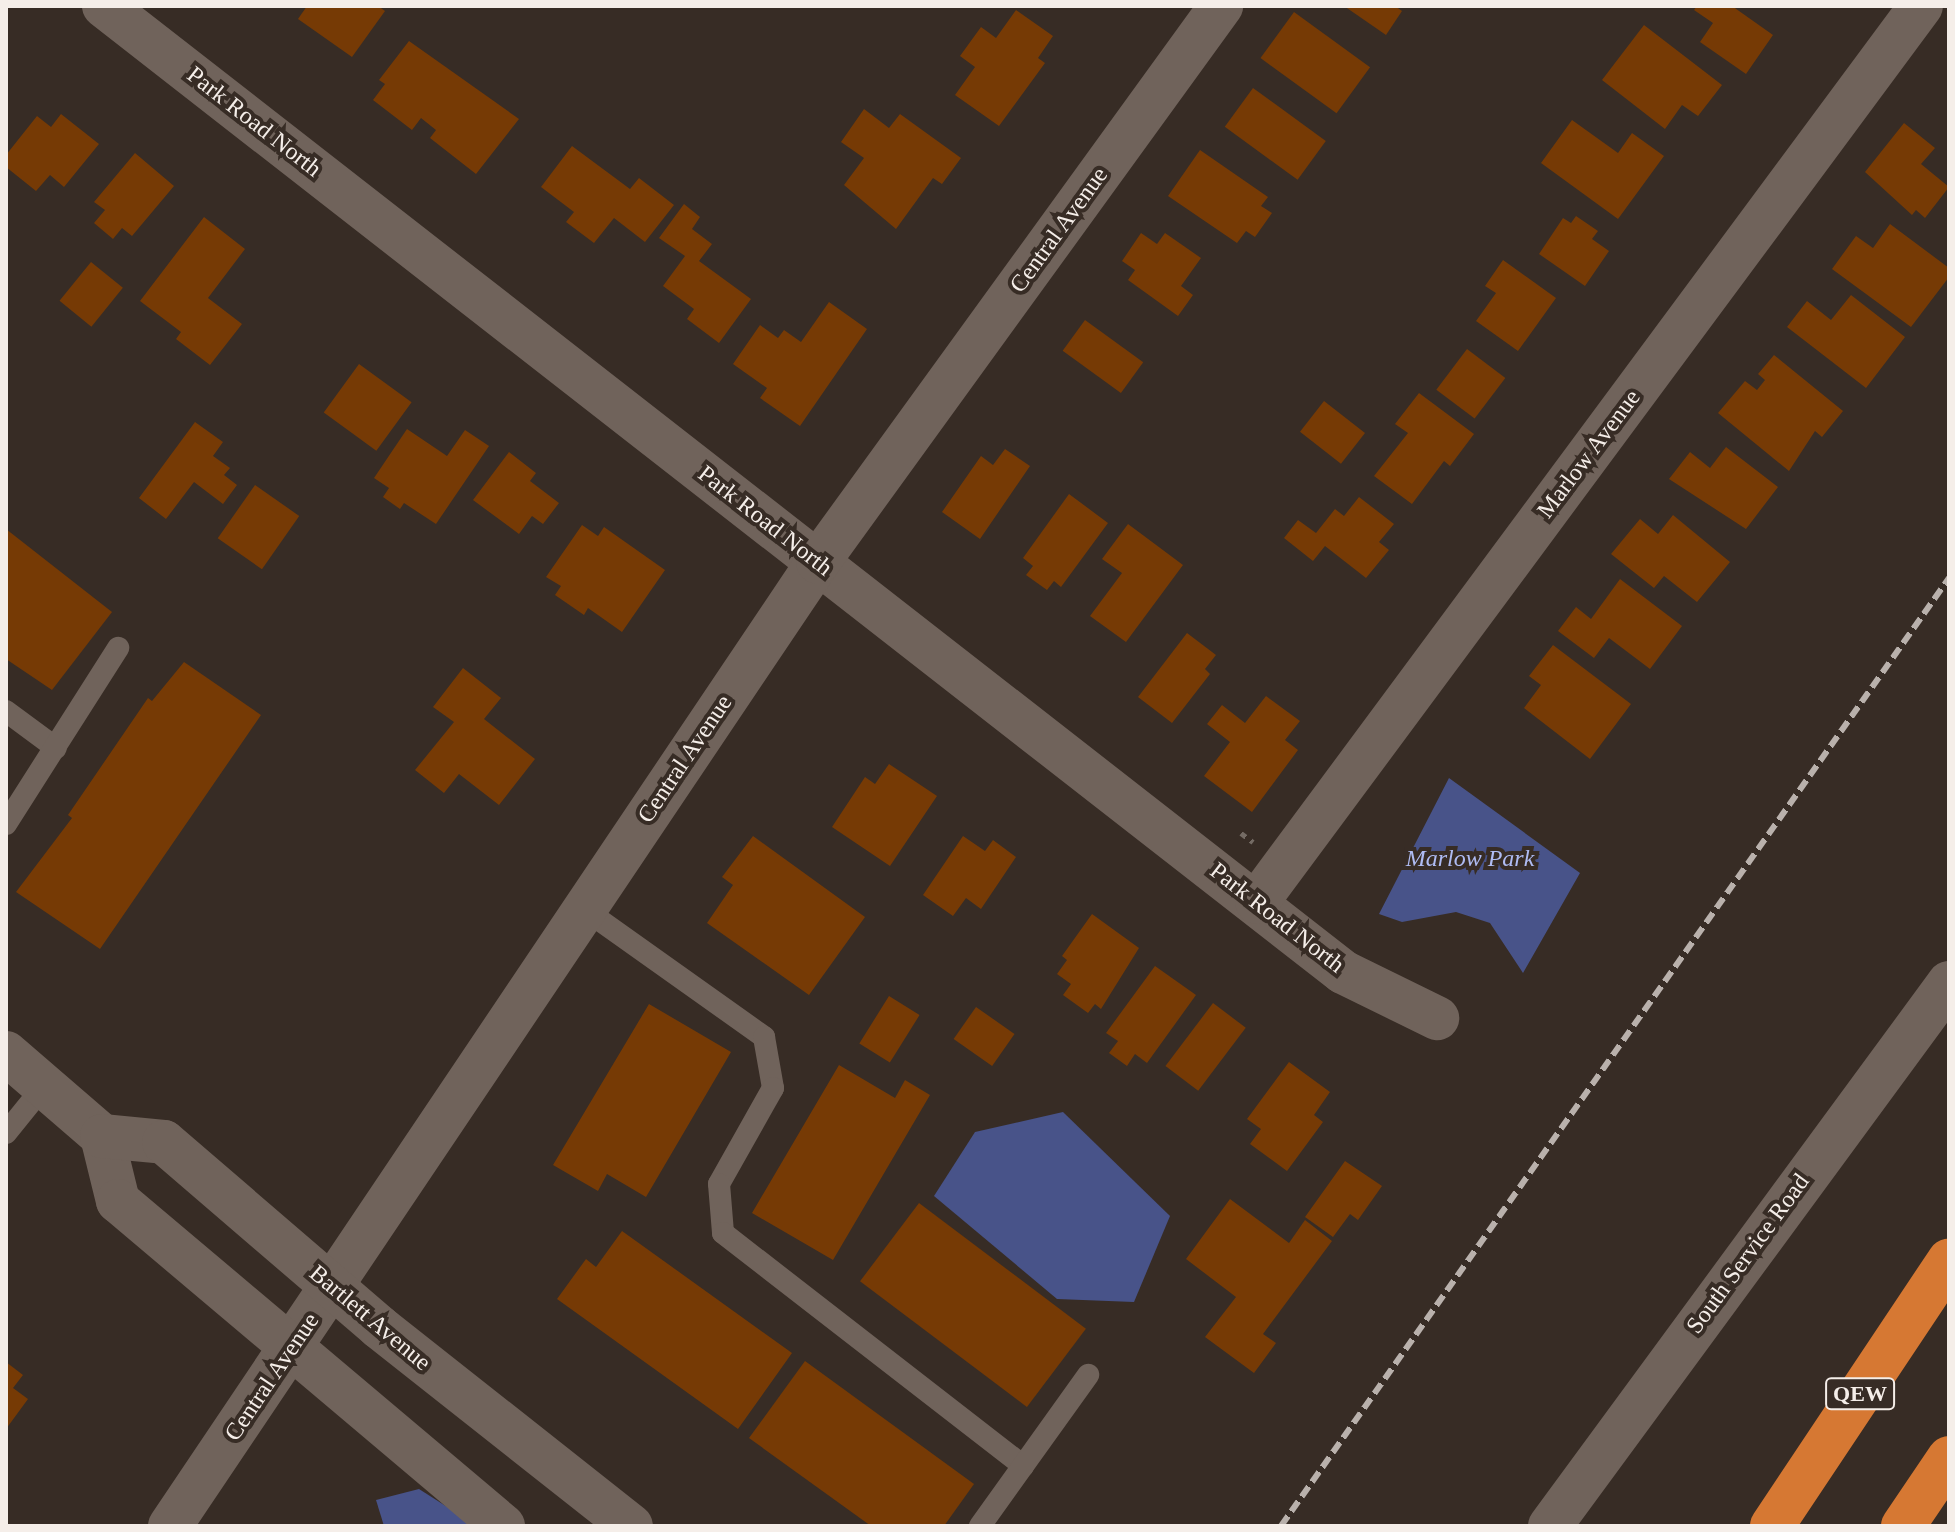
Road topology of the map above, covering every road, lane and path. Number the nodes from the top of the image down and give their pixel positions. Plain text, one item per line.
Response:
1 (104, 6) edge
2 (1221, 6) edge
3 (1921, 6) edge
4 (818, 562) junction
5 (118, 648) dead end
6 (6, 711) edge
7 (56, 748) junction
8 (6, 824) edge
9 (1257, 902) junction
10 (584, 909) junction
11 (1949, 983) edge
12 (1437, 1018) dead end
13 (6, 1053) edge
14 (44, 1086) junction
15 (6, 1133) edge
16 (102, 1136) junction
17 (1949, 1261) edge
18 (332, 1286) junction
19 (291, 1351) junction
20 (1088, 1375) dead end
21 (1949, 1458) edge
22 (1023, 1466) junction
23 (170, 1526) edge
24 (503, 1526) edge
25 (631, 1526) edge
26 (980, 1526) edge
27 (1550, 1526) edge
28 (1772, 1526) edge
29 (1903, 1526) edge

1 - 4 street, Park Road North
2 - 4 street, Central Avenue
3 - 9 street, Marlow Avenue
4 - 9 street, Park Road North
4 - 10 street, Central Avenue
5 - 7 lane
6 - 7 lane
7 - 8 lane
9 - 12 street, Park Road North
10 - 18 street, Central Avenue
10 - 22 lane
11 - 27 street, South Service Road
13 - 14 street
14 - 15 lane
14 - 16 street
16 - 18 street, Bartlett Avenue
16 - 19 street
17 - 28 highway, QEW
18 - 19 street, Central Avenue
18 - 25 street, Bartlett Avenue
19 - 23 street, Central Avenue
19 - 24 street
20 - 22 lane
21 - 29 highway
22 - 26 lane

